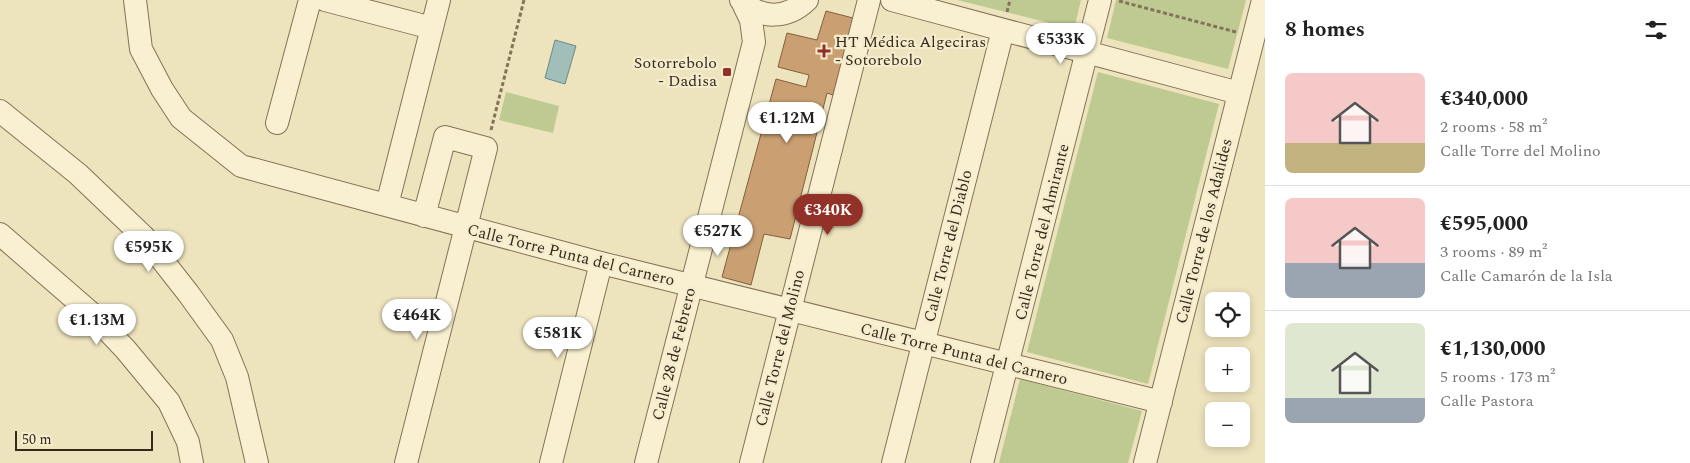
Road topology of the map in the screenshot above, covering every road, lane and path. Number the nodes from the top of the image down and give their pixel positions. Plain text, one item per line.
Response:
1 (135, 0) edge
2 (310, 0) edge
3 (325, 0) edge
4 (439, 0) edge
5 (524, 0) edge
6 (807, 0) edge
7 (869, 0) edge
8 (892, 0) edge
9 (1100, 0) edge
10 (1115, 0) edge
11 (1263, 0) edge
12 (741, 1) edge
13 (781, 14) junction
14 (432, 28) junction
15 (1003, 30) junction
16 (1254, 36) junction
17 (754, 42) junction
18 (1087, 52) junction
19 (1239, 93) junction
20 (0, 111) edge
21 (276, 123) dead end
22 (486, 148) junction
23 (387, 205) junction
24 (424, 216) junction
25 (465, 228) junction
26 (0, 234) edge
27 (601, 264) junction
28 (692, 286) junction
29 (790, 311) junction
30 (923, 344) junction
31 (1007, 366) junction
32 (1161, 402) junction
33 (192, 463) edge
34 (257, 463) edge
35 (406, 463) edge
36 (550, 463) edge
37 (646, 463) edge
38 (751, 463) edge
39 (893, 463) edge
40 (982, 463) edge
41 (1145, 463) edge

1 - 23 street, Calle Torre Punta del Carnero
2 - 21 street
3 - 14 street
4 - 14 street
5 - 22 path
6 - 13 street
7 - 29 street, Calle Torre del Molino
8 - 15 street
9 - 18 street, Calle Torre del Almirante
10 - 16 path
11 - 16 street, Calle Torre de los Adalides
12 - 13 street
12 - 17 street, Calle 28 de Febrero
13 - 17 street, Calle 28 de Febrero
14 - 23 street
15 - 18 street
15 - 30 street, Calle Torre del Diablo
16 - 19 street, Calle Torre de los Adalides
17 - 28 street, Calle 28 de Febrero
18 - 19 street
18 - 31 street, Calle Torre del Almirante
19 - 32 street, Calle Torre de los Adalides
20 - 34 street
22 - 24 street
22 - 25 street
23 - 24 street, Calle Torre Punta del Carnero
24 - 25 street, Calle Torre Punta del Carnero
25 - 27 street, Calle Torre Punta del Carnero
25 - 35 street
26 - 33 street
27 - 28 street, Calle Torre Punta del Carnero
27 - 36 street
28 - 29 street, Calle Torre Punta del Carnero
28 - 37 street, Calle 28 de Febrero
29 - 30 street, Calle Torre Punta del Carnero
29 - 38 street, Calle Torre del Molino
30 - 31 street, Calle Torre Punta del Carnero
30 - 39 street, Calle Torre del Diablo
31 - 32 street, Calle Torre Punta del Carnero
31 - 40 street, Calle Torre del Almirante
32 - 41 street, Calle Torre de los Adalides

